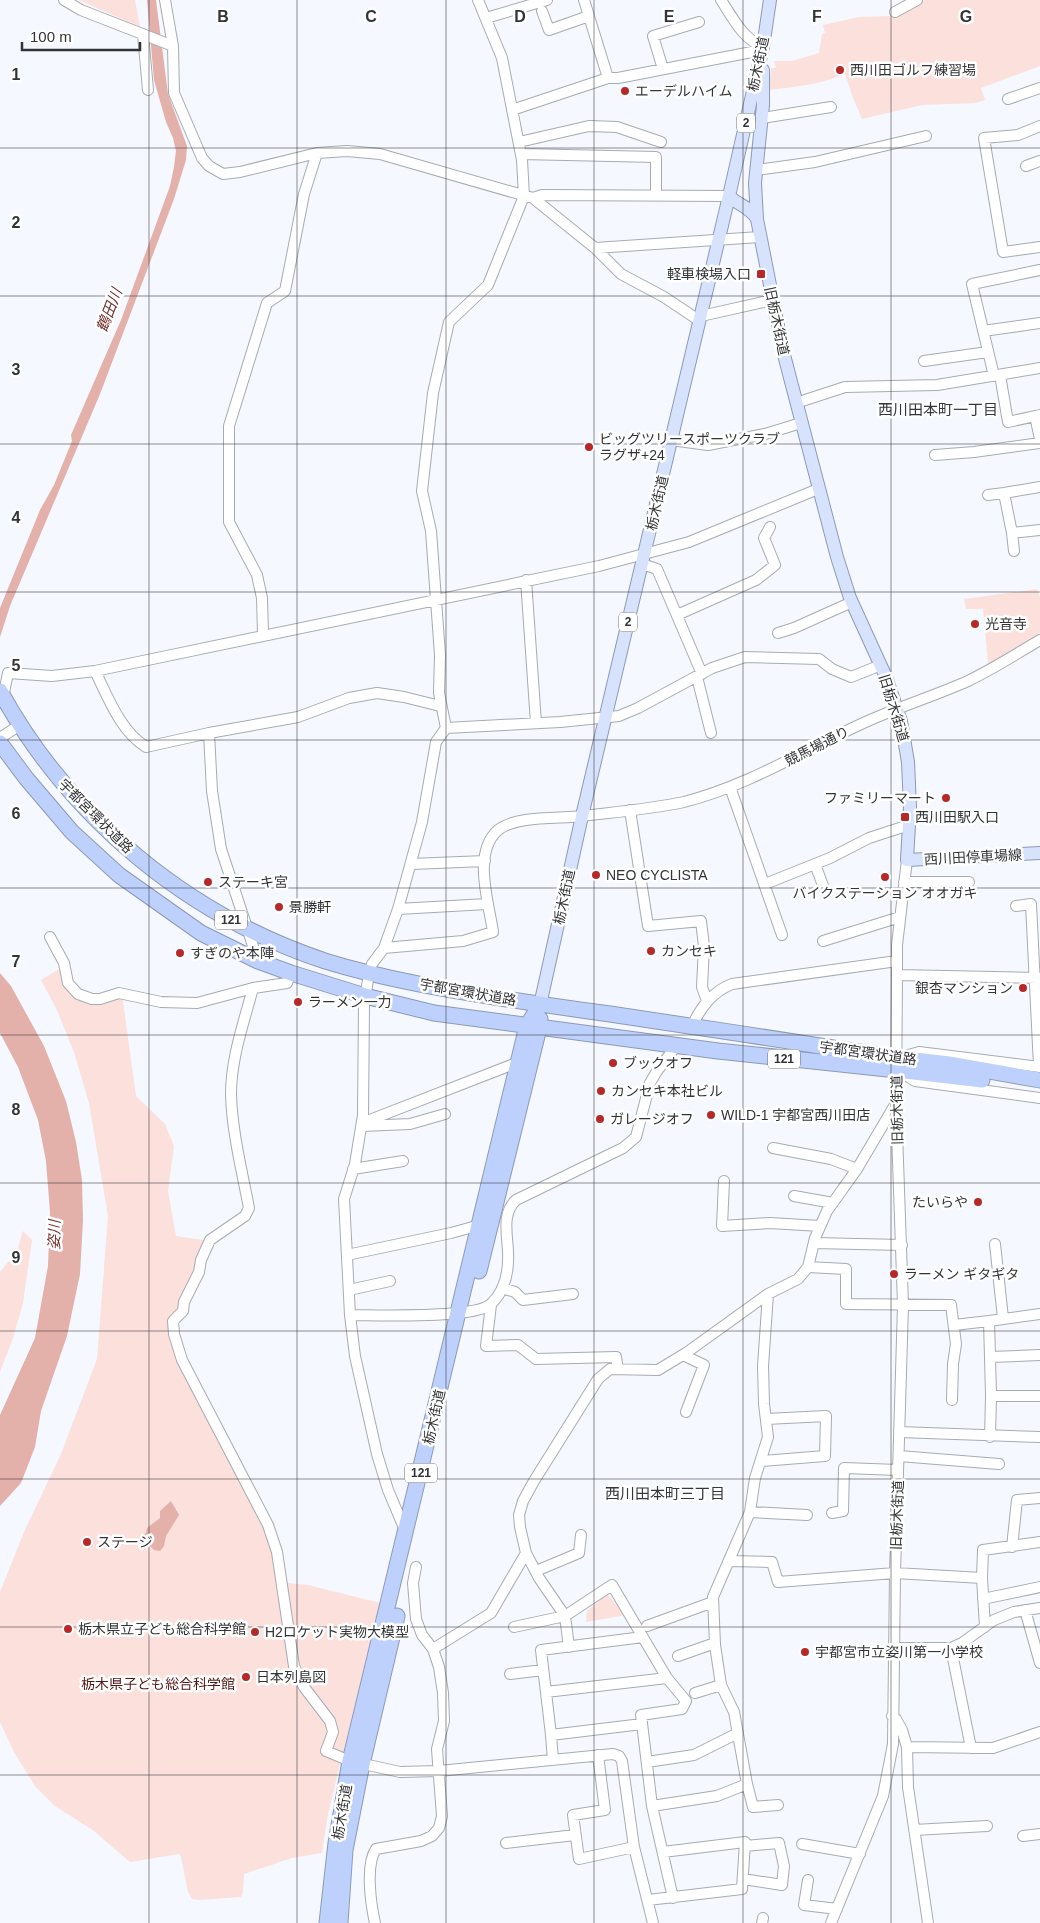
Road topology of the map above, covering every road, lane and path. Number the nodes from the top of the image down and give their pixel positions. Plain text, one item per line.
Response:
1 (64, 0) edge
2 (165, 0) edge
3 (478, 0) edge
4 (547, 0) edge
5 (584, 0) edge
6 (721, 0) edge
7 (770, 0) edge
8 (917, 0) edge
9 (542, 11) dead end
10 (895, 12) dead end
11 (589, 16) junction
12 (486, 18) junction
13 (699, 22) dead end
14 (143, 34) junction
15 (173, 46) junction
16 (762, 49) junction
17 (663, 69) junction
18 (608, 78) junction
19 (1040, 88) edge
20 (148, 90) dead end
21 (1008, 99) dead end
22 (831, 107) dead end
23 (512, 110) junction
24 (762, 118) junction
25 (1040, 126) edge
26 (926, 136) dead end
27 (519, 142) junction
28 (661, 142) dead end
29 (317, 153) junction
30 (521, 154) junction
31 (1040, 161) edge
32 (1026, 166) dead end
33 (756, 170) junction
34 (656, 196) junction
35 (729, 196) junction
36 (528, 197) junction
37 (754, 215) junction
38 (724, 216) junction
39 (760, 237) junction
40 (718, 239) junction
41 (1040, 247) edge
42 (595, 248) junction
43 (1040, 270) edge
44 (772, 300) junction
45 (700, 318) junction
46 (1040, 323) edge
47 (983, 331) junction
48 (988, 352) junction
49 (924, 362) dead end
50 (1040, 368) edge
51 (997, 375) junction
52 (796, 403) junction
53 (1038, 416) edge
54 (801, 423) junction
55 (672, 440) junction
56 (1040, 441) edge
57 (935, 455) dead end
58 (1040, 487) edge
59 (818, 489) junction
60 (1004, 492) junction
61 (988, 495) dead end
62 (770, 528) dead end
63 (1040, 530) edge
64 (1012, 533) junction
65 (1014, 551) dead end
66 (643, 559) junction
67 (526, 580) junction
68 (436, 600) junction
69 (852, 602) junction
70 (677, 615) junction
71 (778, 633) dead end
72 (263, 635) junction
73 (1040, 640) edge
74 (881, 665) junction
75 (95, 671) junction
76 (699, 675) junction
77 (2, 694) edge
78 (440, 706) junction
79 (897, 709) junction
80 (605, 717) junction
81 (536, 723) junction
82 (20, 725) junction
83 (446, 728) junction
84 (209, 733) junction
85 (711, 733) dead end
86 (0, 738) edge
87 (0, 742) edge
88 (730, 787) junction
89 (630, 810) junction
90 (582, 816) junction
91 (909, 825) junction
92 (1040, 853) edge
93 (907, 860) junction
94 (485, 861) junction
95 (411, 864) junction
96 (815, 864) junction
97 (904, 882) junction
98 (969, 882) dead end
99 (765, 884) junction
100 (825, 891) dead end
101 (487, 904) junction
102 (1016, 906) dead end
103 (398, 909) junction
104 (900, 917) junction
105 (247, 929) junction
106 (782, 936) dead end
107 (50, 937) dead end
108 (822, 941) dead end
109 (384, 948) junction
110 (258, 961) junction
111 (897, 961) junction
112 (292, 973) junction
113 (369, 974) junction
114 (897, 975) junction
115 (1038, 978) edge
116 (253, 988) junction
117 (365, 996) junction
118 (707, 1001) junction
119 (540, 1005) junction
120 (692, 1026) junction
121 (533, 1027) junction
122 (677, 1045) junction
123 (519, 1062) junction
124 (897, 1064) junction
125 (1040, 1071) edge
126 (1040, 1089) edge
127 (1040, 1098) edge
128 (896, 1103) junction
129 (445, 1114) dead end
130 (361, 1124) junction
131 (773, 1148) dead end
132 (403, 1161) dead end
133 (354, 1169) junction
134 (857, 1169) junction
135 (724, 1181) dead end
136 (794, 1196) dead end
137 (833, 1203) junction
138 (480, 1225) junction
139 (820, 1226) junction
140 (814, 1243) junction
141 (995, 1244) dead end
142 (902, 1245) junction
143 (347, 1255) junction
144 (808, 1267) junction
145 (390, 1281) dead end
146 (502, 1288) junction
147 (349, 1290) junction
148 (573, 1294) dead end
149 (768, 1294) junction
150 (490, 1305) junction
151 (903, 1305) junction
152 (464, 1312) junction
153 (1040, 1314) edge
154 (350, 1315) junction
155 (1003, 1318) junction
156 (989, 1320) junction
157 (954, 1324) junction
158 (683, 1355) junction
159 (1040, 1355) edge
160 (990, 1357) junction
161 (618, 1369) junction
162 (992, 1396) junction
163 (1040, 1396) edge
164 (952, 1400) dead end
165 (686, 1412) dead end
166 (766, 1419) junction
167 (899, 1432) junction
168 (990, 1436) junction
169 (1040, 1437) edge
170 (899, 1456) junction
171 (761, 1461) junction
172 (999, 1464) dead end
173 (898, 1470) junction
174 (1040, 1498) edge
175 (750, 1512) junction
176 (832, 1513) dead end
177 (807, 1515) dead end
178 (406, 1533) junction
179 (582, 1535) dead end
180 (1040, 1542) edge
181 (1012, 1547) junction
182 (526, 1553) junction
183 (730, 1560) junction
184 (416, 1567) dead end
185 (536, 1571) junction
186 (895, 1573) junction
187 (982, 1578) junction
188 (1040, 1587) edge
189 (983, 1599) junction
190 (713, 1602) junction
191 (1040, 1608) edge
192 (1025, 1610) junction
193 (565, 1616) junction
194 (647, 1626) dead end
195 (514, 1627) dead end
196 (985, 1627) junction
197 (643, 1637) junction
198 (715, 1643) junction
199 (569, 1646) junction
200 (894, 1648) junction
201 (951, 1648) junction
202 (433, 1649) junction
203 (678, 1656) dead end
204 (1040, 1663) edge
205 (543, 1670) junction
206 (510, 1674) dead end
207 (667, 1678) junction
208 (721, 1685) junction
209 (546, 1692) junction
210 (695, 1693) dead end
211 (892, 1716) junction
212 (642, 1724) junction
213 (1040, 1732) edge
214 (738, 1733) junction
215 (552, 1735) junction
216 (907, 1747) junction
217 (971, 1748) junction
218 (598, 1755) junction
219 (553, 1760) junction
220 (356, 1762) junction
221 (647, 1762) junction
222 (439, 1771) junction
223 (747, 1784) junction
224 (778, 1805) dead end
225 (652, 1806) junction
226 (987, 1826) dead end
227 (914, 1830) junction
228 (1040, 1834) edge
229 (575, 1835) junction
230 (1023, 1836) dead end
231 (506, 1843) dead end
232 (802, 1844) dead end
233 (745, 1846) junction
234 (634, 1847) junction
235 (663, 1852) junction
236 (860, 1854) junction
237 (743, 1879) junction
238 (808, 1880) dead end
239 (673, 1898) junction
240 (648, 1900) junction
241 (837, 1909) junction
242 (327, 1923) edge
243 (340, 1923) edge
244 (375, 1923) edge
245 (653, 1923) edge
246 (832, 1923) edge
247 (928, 1923) edge

1 - 14 street
2 - 15 street
3 - 12 street
4 - 12 street
5 - 11 street
6 - 16 street
7 - 16 main road, 栃木街道 / 2
8 - 10 street
9 - 11 street
11 - 18 street
12 - 23 street
13 - 17 street
14 - 15 street
14 - 20 street
15 - 29 street
16 - 17 street
16 - 24 main road, 旧栃木街道
16 - 35 main road, 栃木街道 / 2
17 - 18 street
18 - 23 street
19 - 21 street
22 - 24 street
23 - 27 street
24 - 33 main road, 旧栃木街道
24 - 37 main road
25 - 41 street
26 - 33 street
27 - 28 street
27 - 30 street
29 - 36 street
29 - 72 street
30 - 34 street
30 - 36 street
31 - 32 street
33 - 37 main road, 旧栃木街道
34 - 35 street
34 - 36 street
35 - 37 main road
35 - 38 main road, 栃木街道 / 2
36 - 42 street
36 - 68 street
37 - 38 main road
37 - 39 main road, 旧栃木街道
38 - 40 main road, 栃木街道 / 2
39 - 40 street
39 - 44 main road, 旧栃木街道
40 - 42 street
40 - 45 main road, 栃木街道 / 2
42 - 45 street
43 - 47 street
44 - 45 street
44 - 52 main road, 旧栃木街道
45 - 55 main road, 栃木街道 / 2
46 - 47 street
47 - 48 street
48 - 49 street
48 - 51 street
50 - 51 street
51 - 52 street
51 - 53 street
52 - 54 main road, 旧栃木街道
53 - 56 street
54 - 55 street
54 - 59 main road, 旧栃木街道
55 - 66 main road, 栃木街道 / 2
56 - 57 street
58 - 60 street
59 - 66 street
59 - 69 main road, 旧栃木街道
60 - 61 street
60 - 64 street
62 - 70 street
63 - 64 street
64 - 65 street
66 - 67 street
66 - 70 street
66 - 80 main road, 栃木街道 / 2
67 - 68 street
67 - 81 street
68 - 72 street
68 - 78 street
69 - 71 street
69 - 74 main road, 旧栃木街道
70 - 76 street
72 - 75 street
73 - 79 street, 競馬場通り
74 - 76 street
74 - 79 main road, 旧栃木街道
75 - 77 street
75 - 84 street
76 - 80 street
76 - 85 street
77 - 82 highway, 宇都宮環状道路 / 121
78 - 83 street
78 - 84 street
79 - 88 street, 競馬場通り
79 - 91 main road, 旧栃木街道
80 - 81 street
80 - 90 main road, 栃木街道 / 2
81 - 83 street
82 - 86 street
82 - 105 highway, 宇都宮環状道路 / 121
83 - 95 street
84 - 105 street
87 - 110 highway, 宇都宮環状道路 / 121
88 - 89 street, 競馬場通り
88 - 99 street
89 - 90 street, 競馬場通り
89 - 118 street
90 - 94 street, 競馬場通り
90 - 119 main road, 栃木街道 / 2
91 - 93 main road, 旧栃木街道
91 - 96 street
92 - 93 main road, 西川田停車場線
93 - 97 street, 旧栃木街道
94 - 95 street
94 - 101 street, 競馬場通り
95 - 103 street
96 - 99 street
96 - 100 street
97 - 98 street
97 - 104 street, 旧栃木街道
99 - 106 street
101 - 103 street
101 - 109 street, 競馬場通り
102 - 115 street
103 - 109 street
104 - 108 street
104 - 111 street, 旧栃木街道
105 - 110 street
105 - 113 highway, 宇都宮環状道路 / 121
107 - 116 street
109 - 113 street
110 - 112 highway, 宇都宮環状道路 / 121
111 - 114 street, 旧栃木街道
111 - 118 street
112 - 116 street
112 - 117 highway, 宇都宮環状道路 / 121
113 - 117 street
113 - 119 highway, 宇都宮環状道路 / 121
114 - 115 street
114 - 124 street, 旧栃木街道
115 - 125 street
116 - 220 street
117 - 121 highway, 宇都宮環状道路 / 121
117 - 130 street
118 - 120 street
119 - 120 highway, 宇都宮環状道路 / 121
119 - 121 highway, 栃木街道 / 121
120 - 124 highway, 宇都宮環状道路 / 121
121 - 122 highway, 宇都宮環状道路 / 121
121 - 123 highway, 栃木街道 / 121
121 - 152 highway, 栃木街道 / 121
122 - 124 highway, 宇都宮環状道路 / 121
122 - 146 street
123 - 130 street
123 - 138 highway, 栃木街道 / 121
124 - 125 highway, 宇都宮環状道路 / 121
124 - 126 highway, 宇都宮環状道路 / 121
124 - 127 street
124 - 128 street, 旧栃木街道
128 - 134 street
128 - 142 street, 旧栃木街道
129 - 130 street
130 - 133 street
131 - 134 street
132 - 133 street
133 - 143 street
134 - 137 street
135 - 139 street
136 - 137 street
137 - 139 street
138 - 143 street
138 - 152 highway, 栃木街道 / 121
139 - 140 street
140 - 142 street
140 - 144 street
141 - 155 street
142 - 151 street, 旧栃木街道
143 - 147 street
144 - 149 street
144 - 151 street
145 - 147 street
146 - 148 street
146 - 150 street
147 - 154 street
149 - 158 street
149 - 166 street
150 - 152 street
150 - 161 street
151 - 157 street
151 - 167 street, 旧栃木街道
152 - 154 street
152 - 178 highway, 栃木街道 / 121
152 - 220 highway, 栃木街道 / 121
153 - 155 street
154 - 178 street
155 - 156 street
156 - 157 street
156 - 160 street
157 - 164 street
158 - 161 street
158 - 165 street
159 - 160 street
160 - 162 street
161 - 182 street
162 - 163 street
162 - 168 street
166 - 171 street
166 - 171 street
167 - 168 street
167 - 170 street, 旧栃木街道
168 - 169 street
170 - 172 street
170 - 173 street, 旧栃木街道
171 - 175 street
173 - 176 street
173 - 186 street, 旧栃木街道
174 - 181 street
175 - 177 street
175 - 183 street
178 - 220 highway, 栃木街道 / 121
179 - 185 street
180 - 181 street
181 - 187 street
182 - 185 street
182 - 202 street
183 - 186 street
183 - 190 street
184 - 202 street
185 - 193 street
186 - 187 street
186 - 200 street, 旧栃木街道
187 - 189 street
188 - 189 street
189 - 196 street
190 - 194 street
190 - 198 street
191 - 192 street
192 - 196 street
192 - 204 street
193 - 195 street
193 - 197 street
193 - 199 street
196 - 201 street
197 - 199 street
197 - 207 street
198 - 203 street
198 - 208 street
199 - 205 street
200 - 201 street
200 - 211 street, 旧栃木街道
201 - 217 street
202 - 222 street
205 - 206 street
205 - 209 street
207 - 209 street
207 - 212 street
208 - 210 street
208 - 214 street
209 - 215 street
211 - 216 street
211 - 236 street, 旧栃木街道
212 - 215 street
212 - 221 street
213 - 217 street
214 - 221 street
214 - 223 street
215 - 219 street
216 - 217 street
216 - 227 street
218 - 219 street
218 - 229 street
218 - 234 street
219 - 222 street
220 - 222 street
220 - 242 highway, 栃木街道 / 121
220 - 243 highway, 栃木街道 / 121
221 - 225 street
222 - 244 street
223 - 224 street
223 - 225 street
225 - 235 street
226 - 227 street
227 - 247 street
228 - 230 street
229 - 231 street
229 - 234 street
232 - 236 street
233 - 235 street
233 - 237 street
233 - 237 street
234 - 240 street
235 - 239 street
236 - 241 street, 旧栃木街道
237 - 239 street
238 - 241 street
239 - 240 street
240 - 245 street
241 - 246 street, 旧栃木街道

